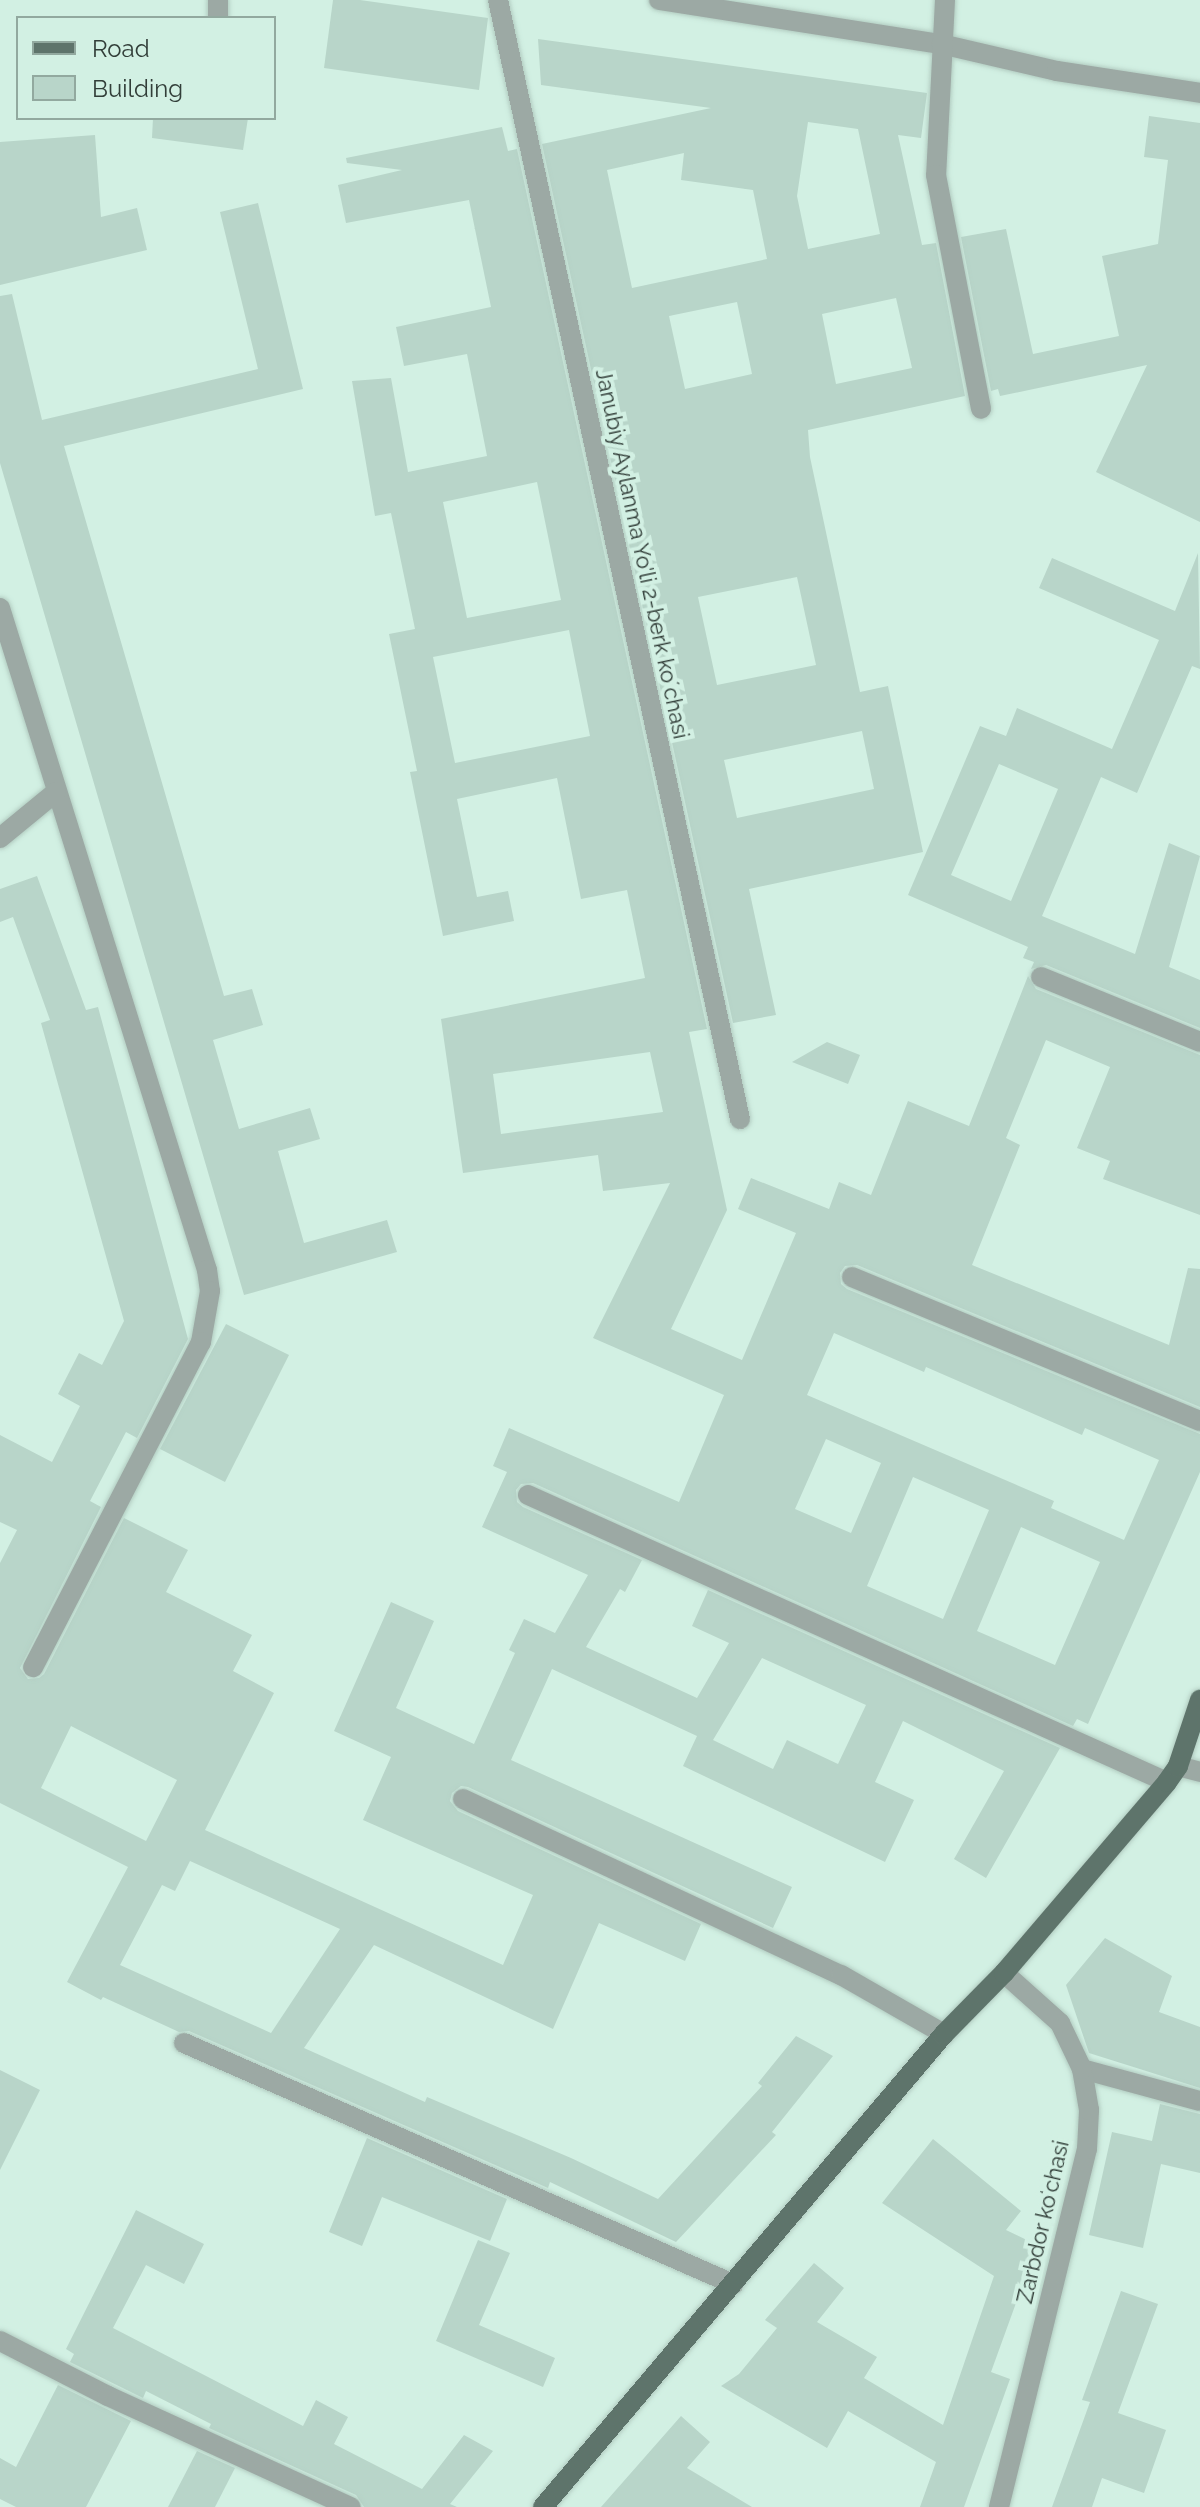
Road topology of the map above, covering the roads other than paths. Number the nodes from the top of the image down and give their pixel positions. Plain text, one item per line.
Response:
1 (498, 0) edge
2 (659, 0) edge
3 (945, 0) edge
4 (717, 4) edge
5 (941, 44) junction
6 (1200, 93) edge
7 (981, 409) dead end
8 (0, 608) edge
9 (56, 792) junction
10 (0, 838) edge
11 (1041, 977) dead end
12 (1200, 1042) edge
13 (740, 1119) dead end
14 (852, 1277) dead end
15 (1200, 1421) edge
16 (528, 1495) dead end
17 (33, 1667) dead end
18 (1200, 1700) edge
19 (1200, 1772) edge
20 (1173, 1774) junction
21 (463, 1799) dead end
22 (1004, 1973) junction
23 (944, 2034) junction
24 (184, 2043) dead end
25 (1082, 2069) junction
26 (1200, 2101) edge
27 (733, 2284) junction
28 (0, 2341) edge
29 (351, 2507) edge
30 (543, 2507) edge
31 (999, 2507) edge

1 - 13 street, Janubiy Аylanma Yo'li 2-berk koʼchasi
2 - 4 street
3 - 5 street
4 - 5 street
5 - 6 street
5 - 7 street
8 - 9 street
9 - 10 street
9 - 17 street
11 - 12 street
14 - 15 street
16 - 20 street
18 - 20 main road
19 - 20 street
20 - 22 main road
21 - 23 street
22 - 23 main road
22 - 25 street, Zarbdor koʻchasi
23 - 27 main road
24 - 27 street
25 - 26 street
25 - 31 street, Zarbdor koʻchasi
27 - 30 main road
28 - 29 street

